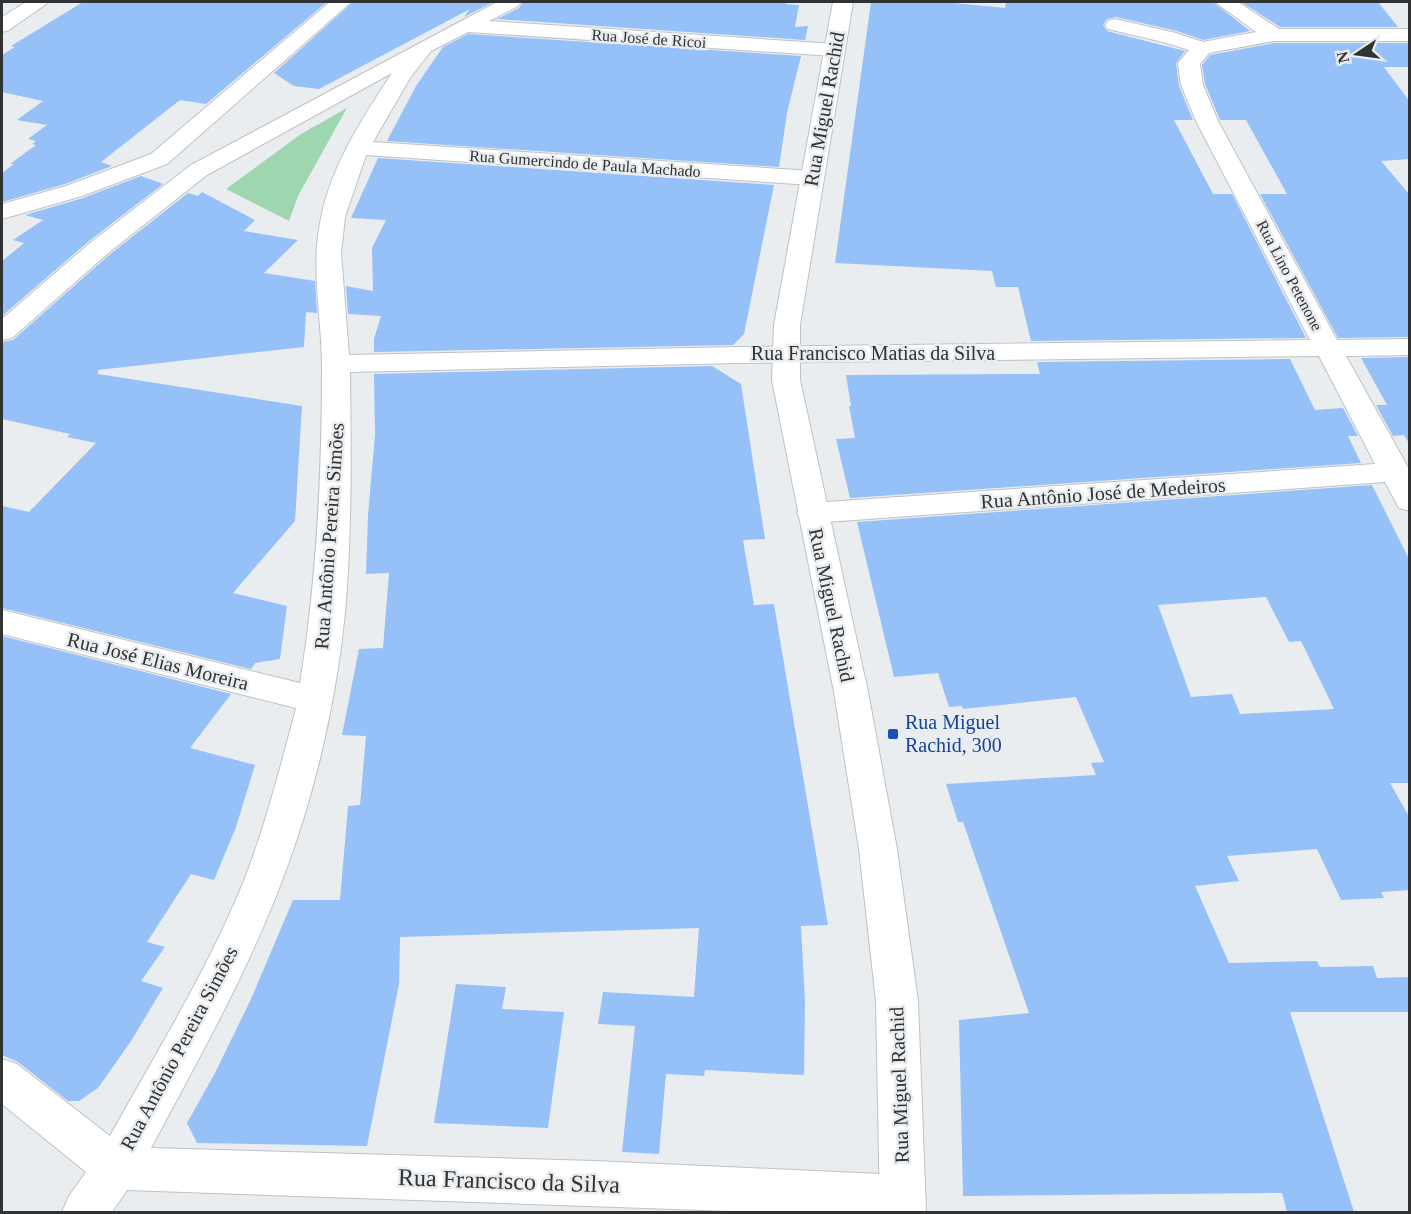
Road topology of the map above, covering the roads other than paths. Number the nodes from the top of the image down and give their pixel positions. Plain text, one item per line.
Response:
1 (39, 2) edge
2 (341, 2) edge
3 (511, 2) edge
4 (843, 2) edge
5 (1225, 2) edge
6 (1115, 25) dead end
7 (2, 26) edge
8 (463, 26) junction
9 (1274, 34) junction
10 (1402, 42) edge
11 (424, 46) junction
12 (1202, 48) junction
13 (834, 50) junction
14 (358, 148) junction
15 (159, 159) junction
16 (200, 170) junction
17 (812, 178) junction
18 (2, 212) edge
19 (2, 332) edge
20 (1410, 347) edge
21 (1329, 348) junction
22 (785, 353) junction
23 (336, 364) junction
24 (1395, 472) junction
25 (1410, 501) edge
26 (812, 513) junction
27 (2, 622) edge
28 (315, 700) junction
29 (2, 1078) edge
30 (116, 1168) junction
31 (903, 1205) edge
32 (85, 1212) edge

1 - 7 street
2 - 15 street
3 - 8 street, Rua Antônio Pereira Simões
4 - 13 street, Rua Miguel Rachid
5 - 9 street
6 - 12 street
8 - 11 street, Rua Antônio Pereira Simões
8 - 13 street, Rua José de Ricoi
9 - 10 street
9 - 12 street
11 - 14 street, Rua Antônio Pereira Simões
11 - 16 street, Rua Antônio Pereira Simões
12 - 21 street, Rua Lino Petenone
13 - 17 street, Rua Miguel Rachid
14 - 17 street, Rua Gumercindo de Paula Machado
14 - 23 street, Rua Antônio Pereira Simões
15 - 16 street
15 - 18 street
16 - 19 street, Rua Antônio Pereira Simões
17 - 22 street, Rua Miguel Rachid
20 - 21 street, Rua Francisco Matias da Silva
21 - 22 street, Rua Francisco Matias da Silva
21 - 24 street, Rua Lino Petenone
22 - 23 street, Rua Francisco Matias da Silva
22 - 26 street, Rua Miguel Rachid
23 - 28 street, Rua Antônio Pereira Simões
24 - 25 street, Rua Lino Petenone
24 - 26 street, Rua Antônio José de Medeiros
26 - 31 street, Rua Miguel Rachid
27 - 28 street, Rua José Elias Moreira
28 - 30 street, Rua Antônio Pereira Simões
29 - 30 street
30 - 31 street, Rua Francisco da Silva
30 - 32 street, Rua Antônio Pereira Simões

